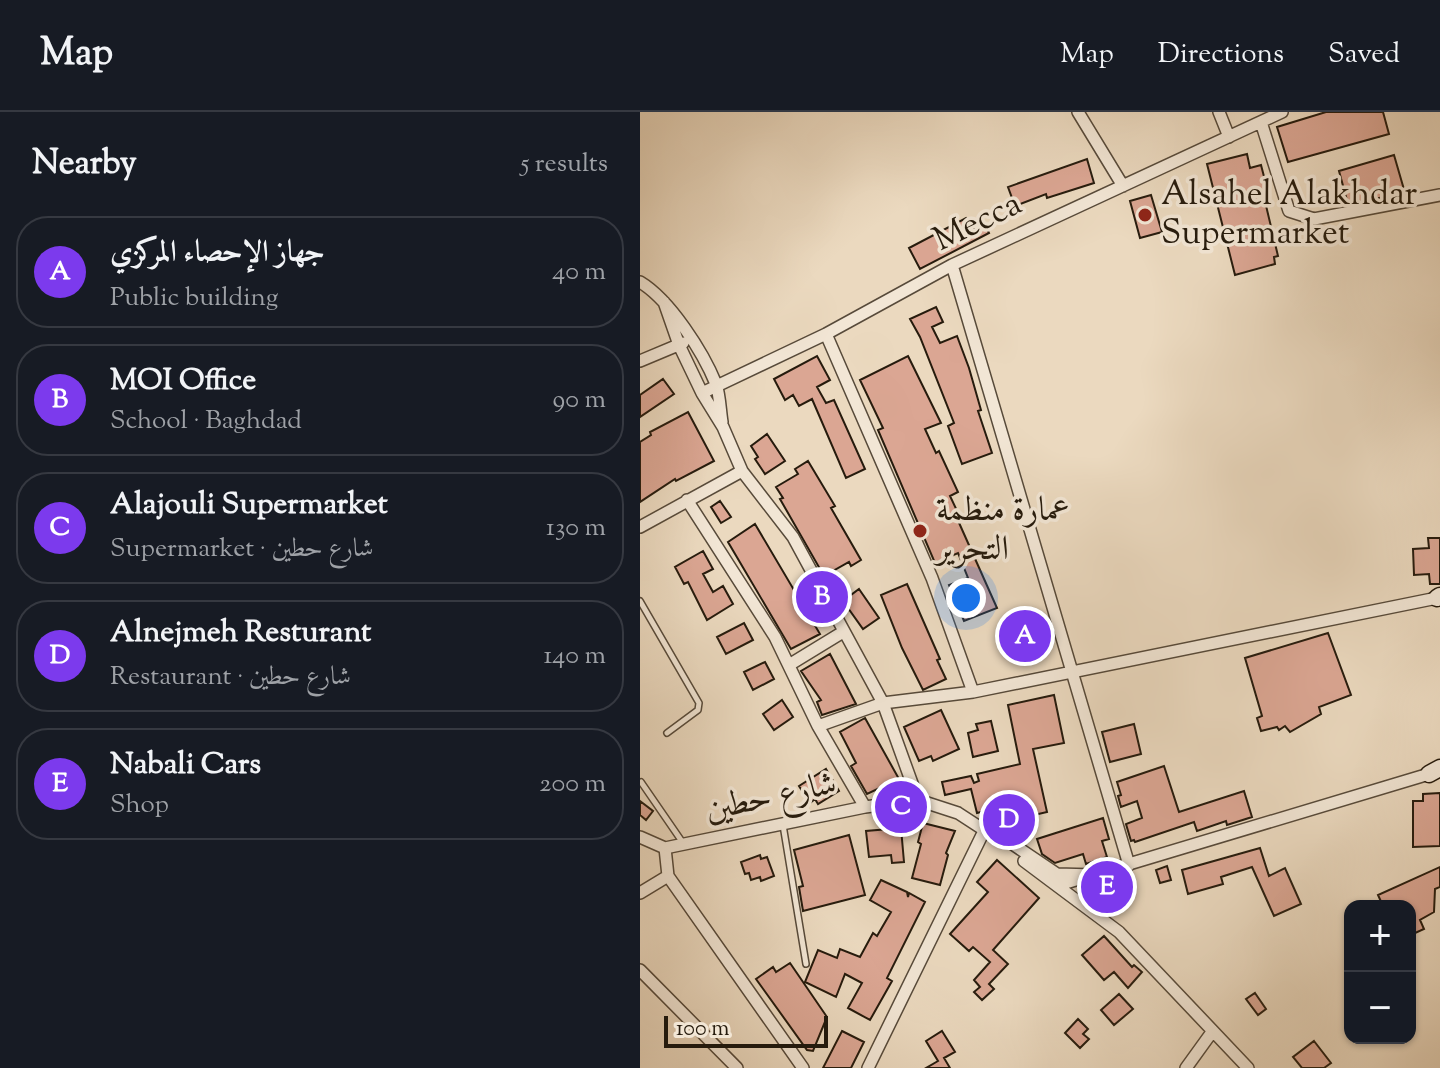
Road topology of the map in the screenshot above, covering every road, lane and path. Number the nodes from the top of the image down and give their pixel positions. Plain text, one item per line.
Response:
1 (1078, 112) edge
2 (1219, 112) edge
3 (1282, 112) edge
4 (1261, 122) junction
5 (1229, 137) junction
6 (1123, 186) junction
7 (1440, 195) edge
8 (952, 265) junction
9 (640, 282) edge
10 (664, 302) junction
11 (826, 334) junction
12 (691, 339) junction
13 (679, 345) junction
14 (640, 361) edge
15 (716, 386) junction
16 (702, 393) junction
17 (723, 427) junction
18 (742, 471) junction
19 (687, 500) junction
20 (640, 527) edge
21 (1439, 598) edge
22 (640, 601) edge
23 (843, 632) junction
24 (789, 665) junction
25 (1072, 673) junction
26 (973, 692) junction
27 (883, 703) junction
28 (818, 726) junction
29 (667, 733) dead end
30 (1436, 773) edge
31 (641, 782) edge
32 (918, 800) junction
33 (865, 807) junction
34 (782, 824) junction
35 (984, 831) junction
36 (640, 837) edge
37 (1001, 841) junction
38 (684, 844) junction
39 (665, 848) junction
40 (1129, 865) junction
41 (1095, 875) junction
42 (668, 876) junction
43 (1069, 879) junction
44 (1052, 882) junction
45 (640, 893) edge
46 (1072, 896) junction
47 (1088, 907) junction
48 (806, 964) dead end
49 (640, 970) edge
50 (1212, 1032) junction
51 (737, 1068) edge
52 (803, 1068) edge
53 (868, 1068) edge
54 (1186, 1068) edge
55 (1248, 1068) edge

1 - 6 street
2 - 5 street
3 - 4 street, Mecca
4 - 5 street, Mecca
4 - 7 street
5 - 6 street, Mecca
6 - 8 street, Mecca
8 - 11 street, Mecca
8 - 25 street
9 - 10 street
10 - 12 street
10 - 13 street
11 - 15 street, Mecca
11 - 26 street
12 - 13 street
12 - 15 street
13 - 14 street
13 - 16 street
15 - 16 street, Mecca
15 - 17 street
16 - 17 street
17 - 18 street
18 - 19 street
18 - 23 street
19 - 20 street
19 - 24 street
21 - 25 street
22 - 29 lane
23 - 24 street
23 - 27 street
24 - 28 street
25 - 26 street
25 - 40 street
26 - 27 street
27 - 28 street
27 - 32 street
28 - 33 street
30 - 40 street
31 - 38 lane
32 - 33 street, شارع حطين
32 - 35 street, شارع حطين
33 - 34 street, شارع حطين
34 - 38 street, شارع حطين
34 - 48 lane
35 - 37 street, شارع حطين
35 - 53 street
36 - 39 street, شارع حطين
37 - 43 street
37 - 44 street
38 - 39 street, شارع حطين
39 - 42 street
40 - 41 street
41 - 43 street
41 - 47 street
42 - 45 street
42 - 52 street
43 - 44 street
43 - 46 street
44 - 46 street
46 - 47 street
47 - 50 street
49 - 51 street
50 - 54 street
50 - 55 street

